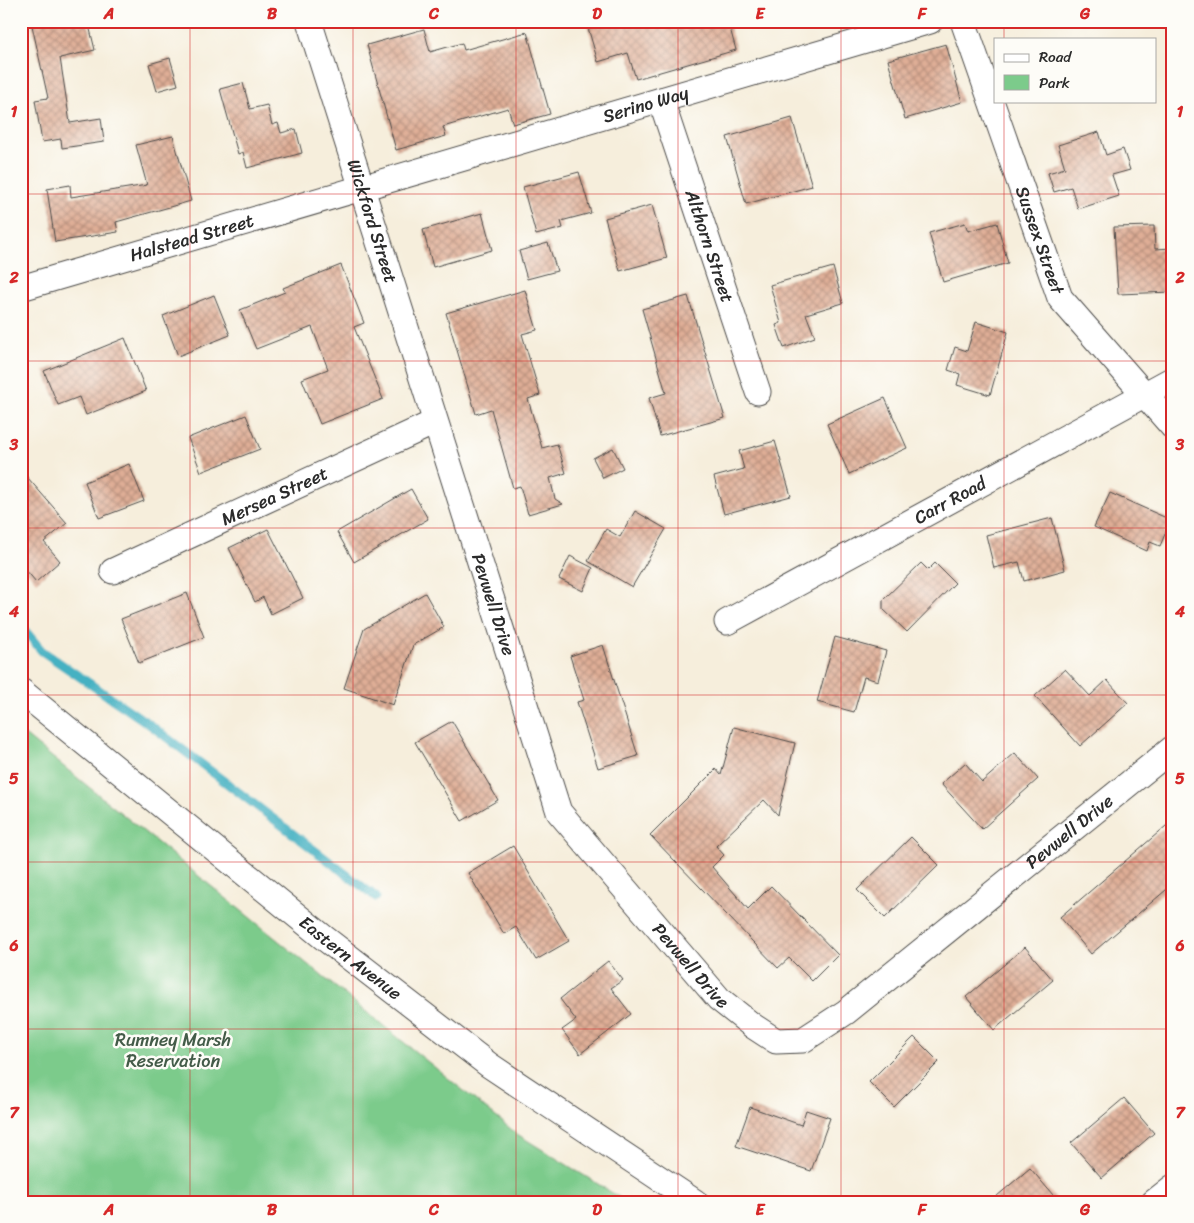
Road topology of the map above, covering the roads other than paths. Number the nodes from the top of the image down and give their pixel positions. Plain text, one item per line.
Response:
1 (309, 21) edge
2 (930, 21) edge
3 (963, 21) edge
4 (661, 100) junction
5 (362, 188) junction
6 (21, 288) edge
7 (1173, 379) edge
8 (758, 392) dead end
9 (1143, 395) junction
10 (435, 422) junction
11 (1173, 427) edge
12 (112, 571) dead end
13 (727, 622) dead end
14 (21, 691) edge
15 (1173, 748) edge
16 (1173, 1187) edge
17 (695, 1202) edge
18 (1154, 1202) edge

1 - 5 street, Wickford Street
2 - 4 street, Serino Way
3 - 9 street, Sussex Street
4 - 5 street, Serino Way
4 - 8 street, Althorn Street
5 - 6 street, Halstead Street
5 - 10 street, Wickford Street
7 - 9 street, Carr Road
9 - 11 street, Sussex Street
9 - 13 street, Carr Road
10 - 12 street, Mersea Street
10 - 15 street, Pevwell Drive
14 - 17 street, Eastern Avenue
16 - 18 street

